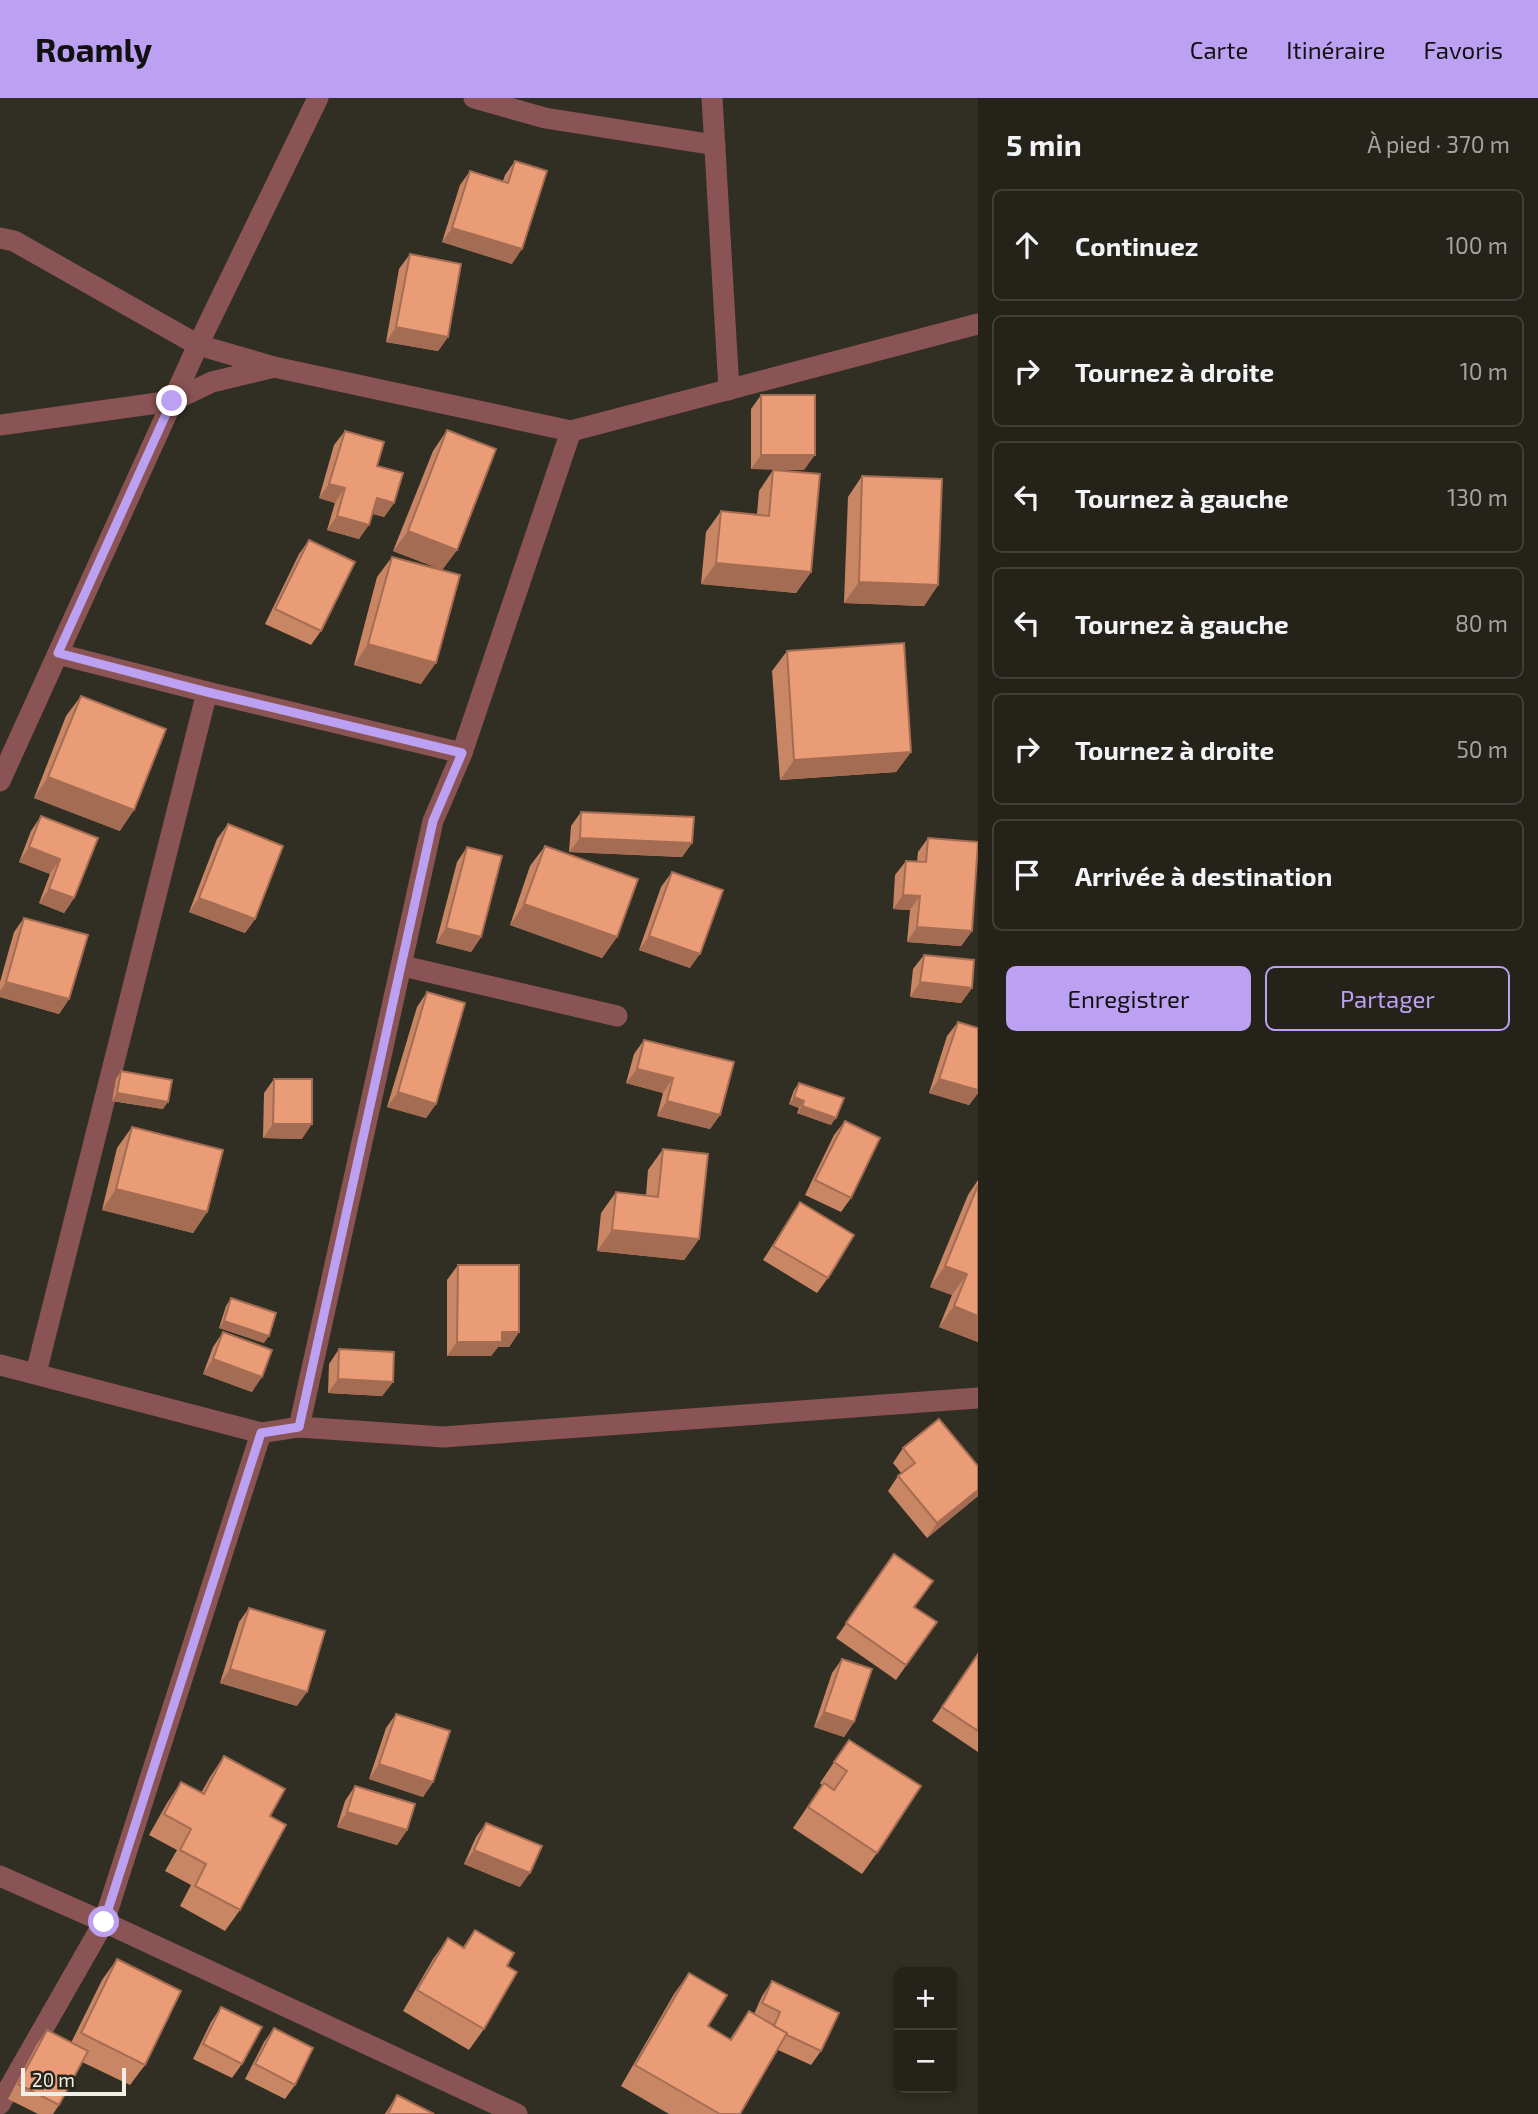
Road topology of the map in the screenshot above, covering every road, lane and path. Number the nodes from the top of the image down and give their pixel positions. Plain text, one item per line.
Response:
1 (318, 98) edge
2 (474, 98) edge
3 (712, 98) edge
4 (715, 145) junction
5 (0, 238) edge
6 (978, 324) edge
7 (198, 345) junction
8 (274, 367) junction
9 (729, 390) junction
10 (172, 401) junction
11 (0, 425) edge
12 (571, 431) junction
13 (58, 653) junction
14 (207, 692) junction
15 (462, 753) junction
16 (0, 781) edge
17 (403, 966) junction
18 (617, 1016) dead end
19 (0, 1365) edge
20 (36, 1373) junction
21 (978, 1398) edge
22 (299, 1427) junction
23 (261, 1433) junction
24 (0, 1876) edge
25 (104, 1922) junction
26 (0, 2104) edge
27 (517, 2114) edge

1 - 7 street
2 - 4 street
3 - 4 street
4 - 9 street
5 - 7 street
6 - 9 street
7 - 8 street
7 - 10 street
8 - 10 street
8 - 12 street
9 - 12 street
10 - 11 street
10 - 13 street
12 - 15 street
13 - 14 street
13 - 16 street
14 - 15 street
14 - 20 street
15 - 17 street
17 - 18 street
17 - 22 street
19 - 20 street
20 - 23 street
21 - 22 street
22 - 23 street
23 - 25 street
24 - 25 street
25 - 26 street
25 - 27 street

